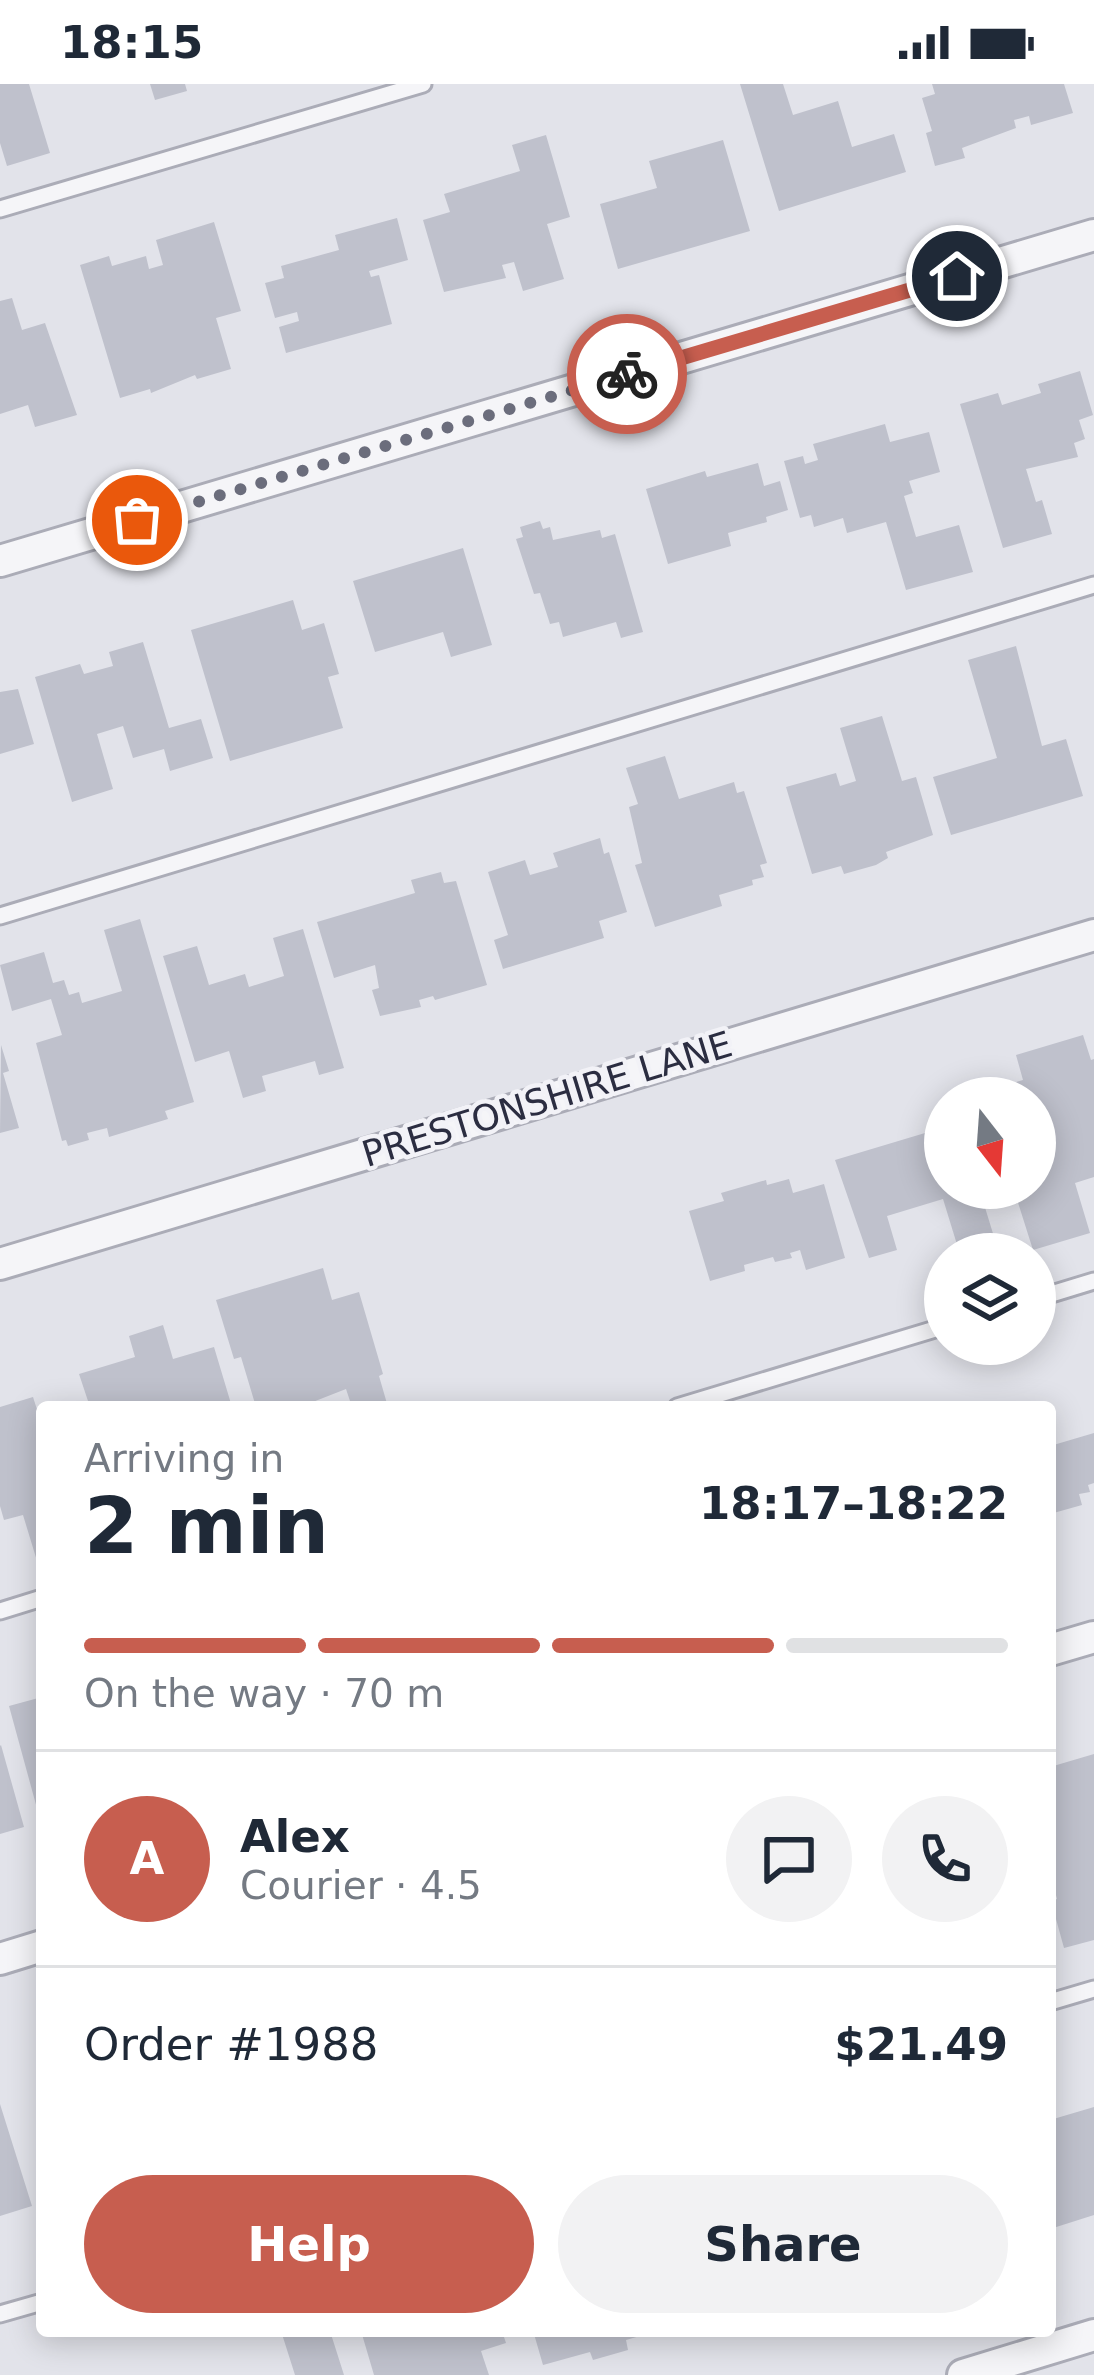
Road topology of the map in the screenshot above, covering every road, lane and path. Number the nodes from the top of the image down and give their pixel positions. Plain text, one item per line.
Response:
1 (423, 84) edge
2 (0, 209) edge
3 (1094, 235) edge
4 (0, 561) edge
5 (1094, 586) edge
6 (0, 916) edge
7 (1094, 935) edge
8 (0, 1264) edge
9 (1094, 1281) edge
10 (1056, 1293) edge
11 (924, 1332) edge
12 (697, 1401) edge
13 (36, 1600) edge
14 (0, 1611) edge
15 (1094, 1637) edge
16 (1056, 1648) edge
17 (36, 1948) edge
18 (0, 1959) edge
19 (1094, 1989) edge
20 (1056, 2000) edge
21 (36, 2304) edge
22 (0, 2314) edge
23 (1094, 2335) edge
24 (963, 2375) edge

1 - 2 lane
3 - 4 street
5 - 6 lane
7 - 8 street, PRESTONSHIRE LANE
9 - 10 lane
11 - 12 lane
13 - 14 lane
15 - 16 street
17 - 18 street
19 - 20 lane
21 - 22 lane
23 - 24 street

